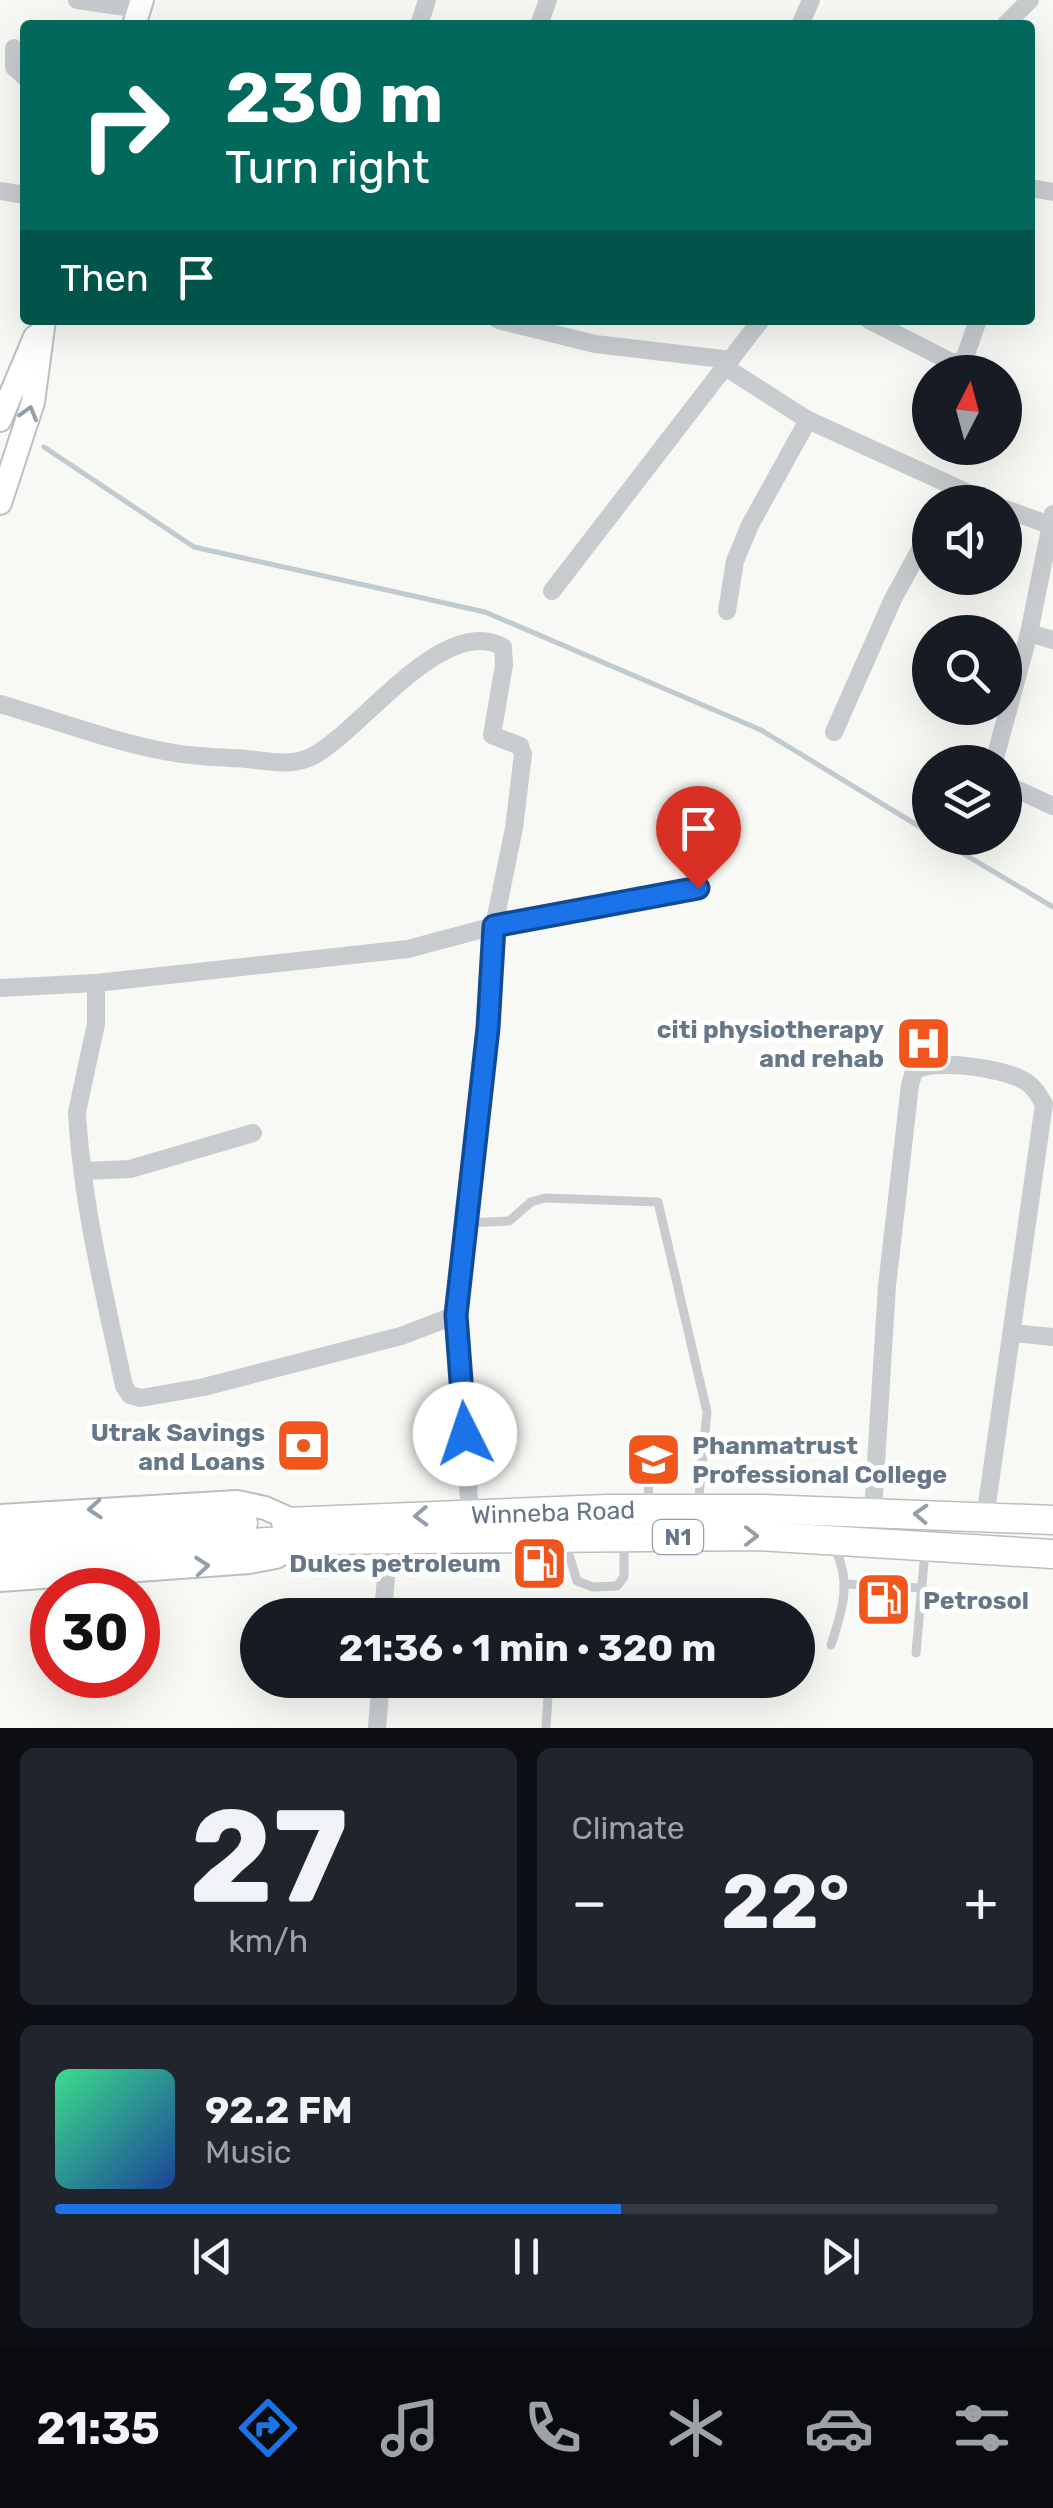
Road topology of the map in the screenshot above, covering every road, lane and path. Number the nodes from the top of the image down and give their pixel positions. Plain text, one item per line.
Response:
1 (76, 0) edge
2 (1030, 0) edge
3 (139, 11) edge
4 (1010, 20) edge
5 (14, 48) dead end
6 (20, 72) edge
7 (40, 325) edge
8 (42, 325) edge
9 (518, 325) edge
10 (757, 325) edge
11 (879, 325) edge
12 (976, 325) edge
13 (728, 363) junction
14 (4, 390) edge
15 (0, 420) edge
16 (808, 420) junction
17 (930, 485) edge
18 (0, 502) edge
19 (1022, 513) edge
20 (1052, 520) edge
21 (912, 565) edge
22 (552, 591) dead end
23 (728, 610) dead end
24 (1029, 633) junction
25 (1053, 640) edge
26 (0, 704) edge
27 (834, 732) dead end
28 (999, 745) edge
29 (1022, 792) edge
30 (1053, 806) edge
31 (698, 888) dead end
32 (494, 926) junction
33 (96, 983) junction
34 (0, 988) edge
35 (253, 1133) dead end
36 (84, 1171) junction
37 (1044, 1177) edge
38 (466, 1223) junction
39 (456, 1315) junction
40 (1014, 1333) junction
41 (1053, 1337) edge
42 (647, 1439) dead end
43 (649, 1508) junction
44 (698, 1508) junction
45 (873, 1512) junction
46 (470, 1514) junction
47 (0, 1516) edge
48 (986, 1518) junction
49 (1053, 1520) edge
50 (298, 1530) junction
51 (186, 1535) junction
52 (0, 1537) edge
53 (390, 1538) junction
54 (564, 1538) junction
55 (624, 1538) junction
56 (829, 1538) junction
57 (925, 1543) junction
58 (1053, 1554) edge
59 (0, 1557) edge
60 (0, 1580) edge
61 (846, 1584) junction
62 (922, 1588) junction
63 (385, 1598) edge
64 (831, 1644) dead end
65 (916, 1653) dead end
66 (380, 1698) edge
67 (547, 1698) edge
68 (377, 1728) edge
69 (546, 1728) edge

1 - 3 street
2 - 4 street
5 - 6 street
7 - 14 main road
18 -> 8 main road
9 - 13 street
10 - 13 street
11 - 12 street
13 - 16 street
13 - 22 street
14 - 15 main road
16 - 17 street
16 - 23 street
19 - 20 street
20 - 24 street
21 - 27 street
24 - 25 street
24 - 28 street
26 - 32 street
29 - 30 street
31 - 32 street
32 - 33 street
32 - 38 street
33 - 34 street
33 - 36 street
35 - 36 street
36 - 39 street
37 - 40 street
37 - 45 street
38 - 39 street
38 - 44 lane
39 - 46 street
40 - 41 street
40 - 48 street
42 - 43 lane
43 - 44 highway, Winneba Road / N1
43 - 46 highway, Winneba Road / N1
44 - 45 highway, Winneba Road / N1
48 -> 45 highway, Winneba Road / N1
46 -> 50 highway, Winneba Road / N1
50 -> 47 main road, Winneba Road
48 - 49 highway, Winneba Road / N1
50 - 51 highway, Winneba Road / N1
50 - 53 highway, Winneba Road / N1
60 -> 50 main road, Winneba Road
51 - 52 highway, Winneba Road / N1
51 - 59 highway, Winneba Road / N1
53 - 54 highway, Winneba Road / N1
53 - 63 street
54 - 55 highway, Winneba Road / N1
54 - 55 lane
55 -> 56 highway, Winneba Road / N1
56 - 57 highway, Winneba Road / N1
56 - 61 lane
57 - 58 highway, Winneba Road / N1
57 - 62 lane
61 - 62 lane
61 - 64 lane
62 - 65 lane
66 - 68 street
67 - 69 lane

